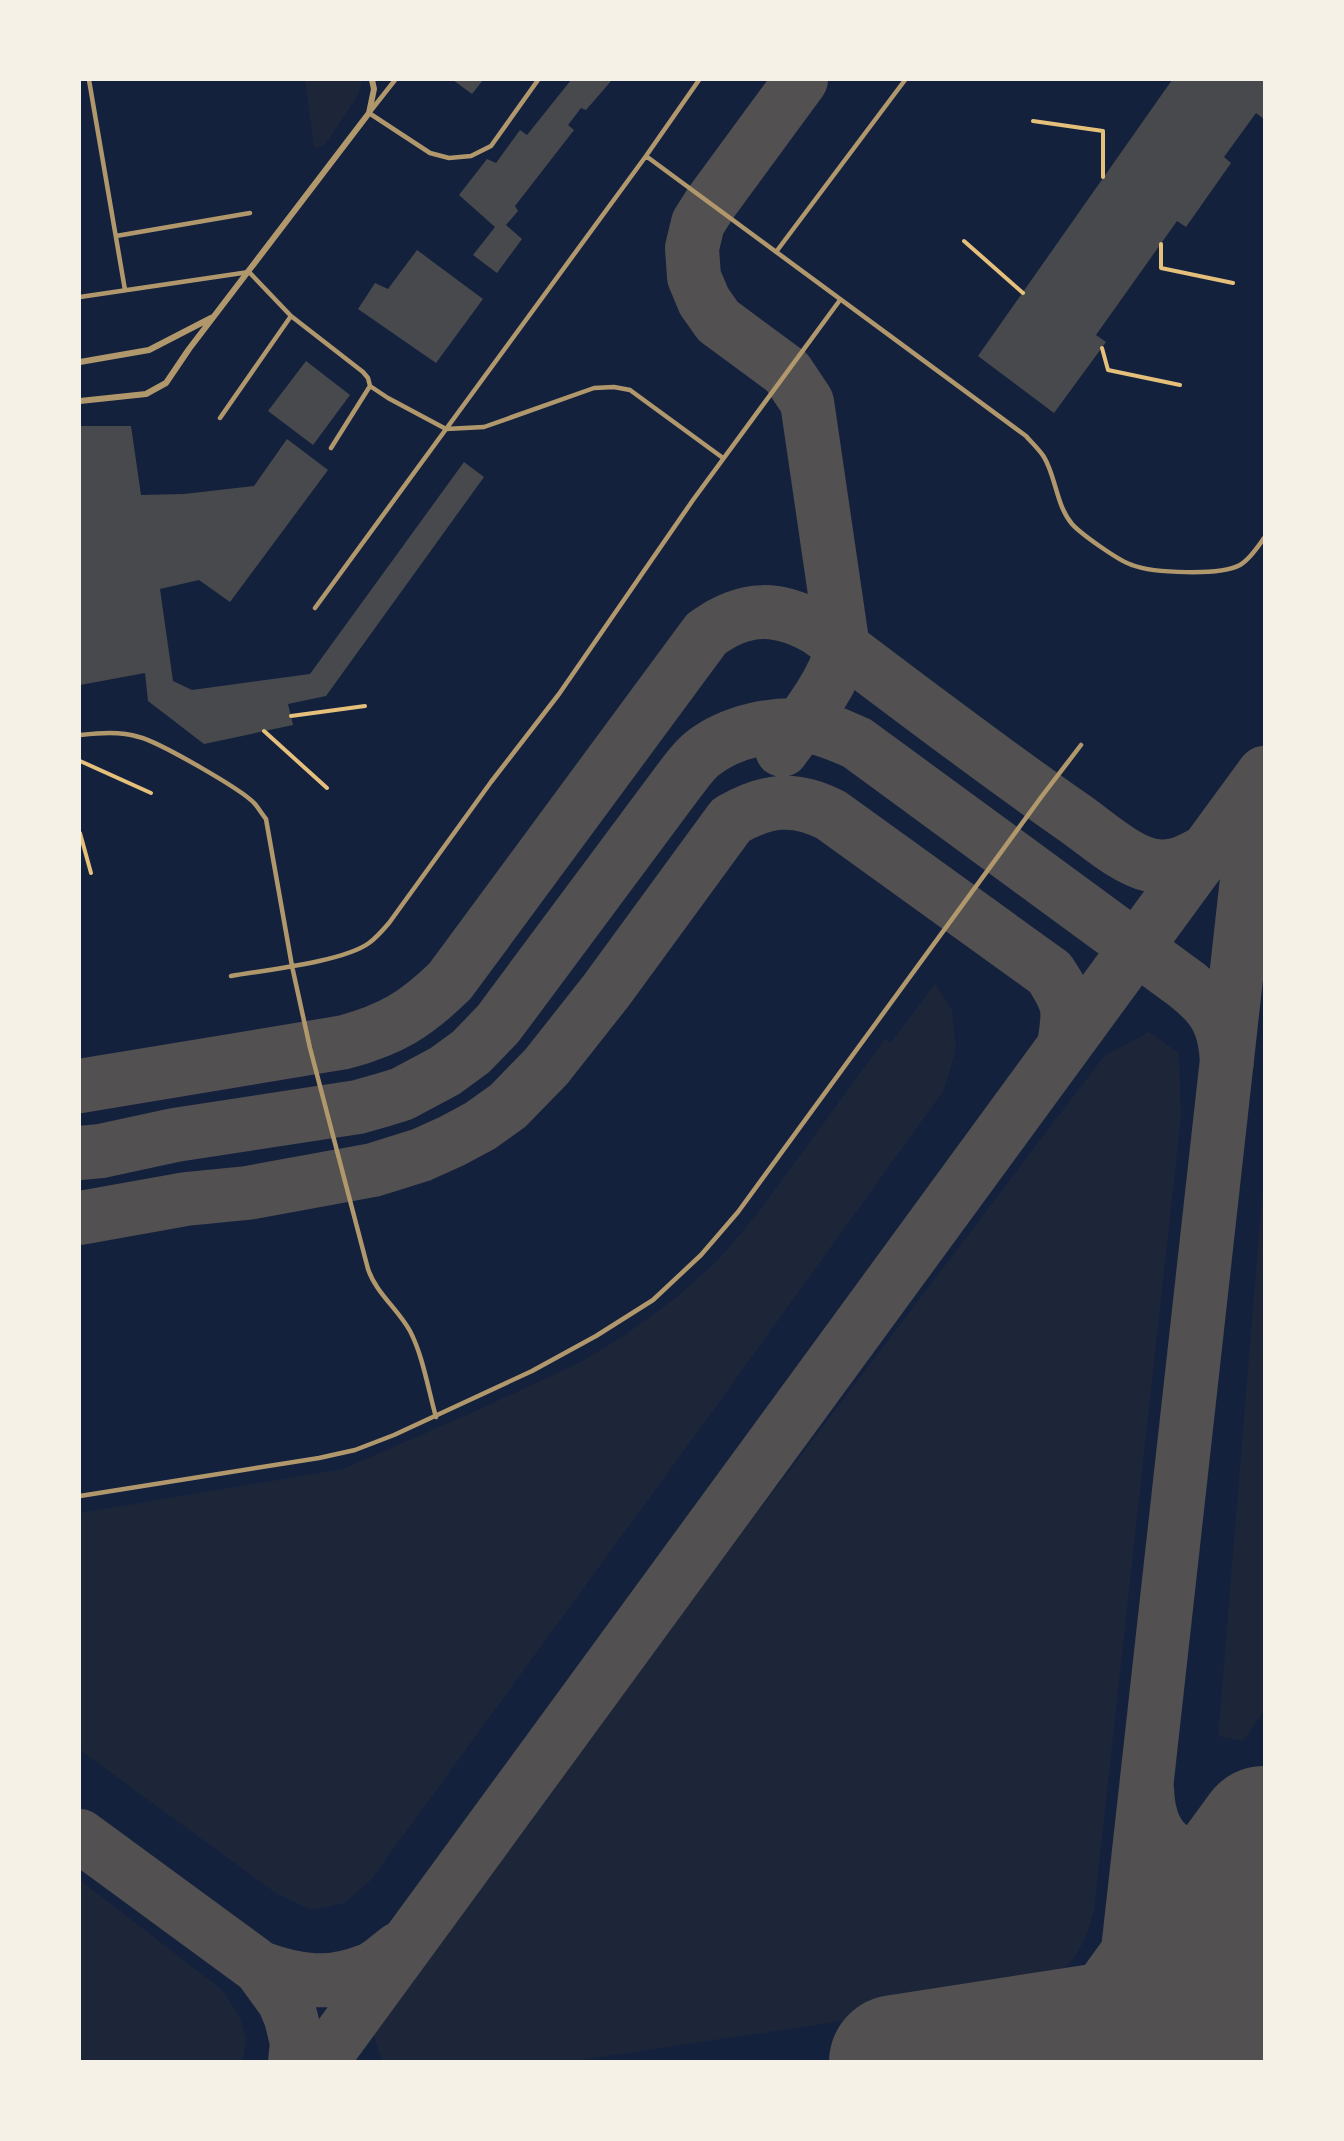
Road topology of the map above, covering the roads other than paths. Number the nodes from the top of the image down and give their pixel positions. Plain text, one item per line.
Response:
1 (89, 80) edge
2 (372, 80) edge
3 (394, 80) edge
4 (538, 80) edge
5 (699, 80) edge
6 (905, 80) edge
7 (369, 113) junction
8 (646, 156) junction
9 (250, 213) dead end
10 (116, 236) junction
11 (776, 252) junction
12 (249, 272) junction
13 (125, 290) junction
14 (80, 297) edge
15 (840, 300) junction
16 (291, 316) junction
17 (214, 317) junction
18 (80, 362) edge
19 (370, 386) junction
20 (80, 402) edge
21 (220, 418) dead end
22 (446, 429) junction
23 (331, 448) dead end
24 (723, 459) junction
25 (1264, 538) edge
26 (315, 608) dead end
27 (80, 735) edge
28 (1081, 745) dead end
29 (292, 966) junction
30 (231, 976) dead end
31 (436, 1417) junction
32 (80, 1496) edge

1 - 10 lane
2 - 7 street
3 - 7 lane
4 - 7 lane
5 - 8 lane
6 - 11 lane
7 - 12 street
8 - 11 lane
8 - 22 lane
9 - 10 lane
10 - 13 lane
11 - 15 lane
12 - 13 lane
12 - 16 lane
12 - 17 street
13 - 14 lane
15 - 24 lane
15 - 25 lane
16 - 19 lane
16 - 21 lane
17 - 18 street
17 - 20 street
19 - 22 lane
19 - 23 lane
22 - 24 lane
22 - 26 lane
24 - 29 lane
27 - 29 lane
28 - 31 lane
29 - 30 lane
29 - 31 lane
31 - 32 lane

